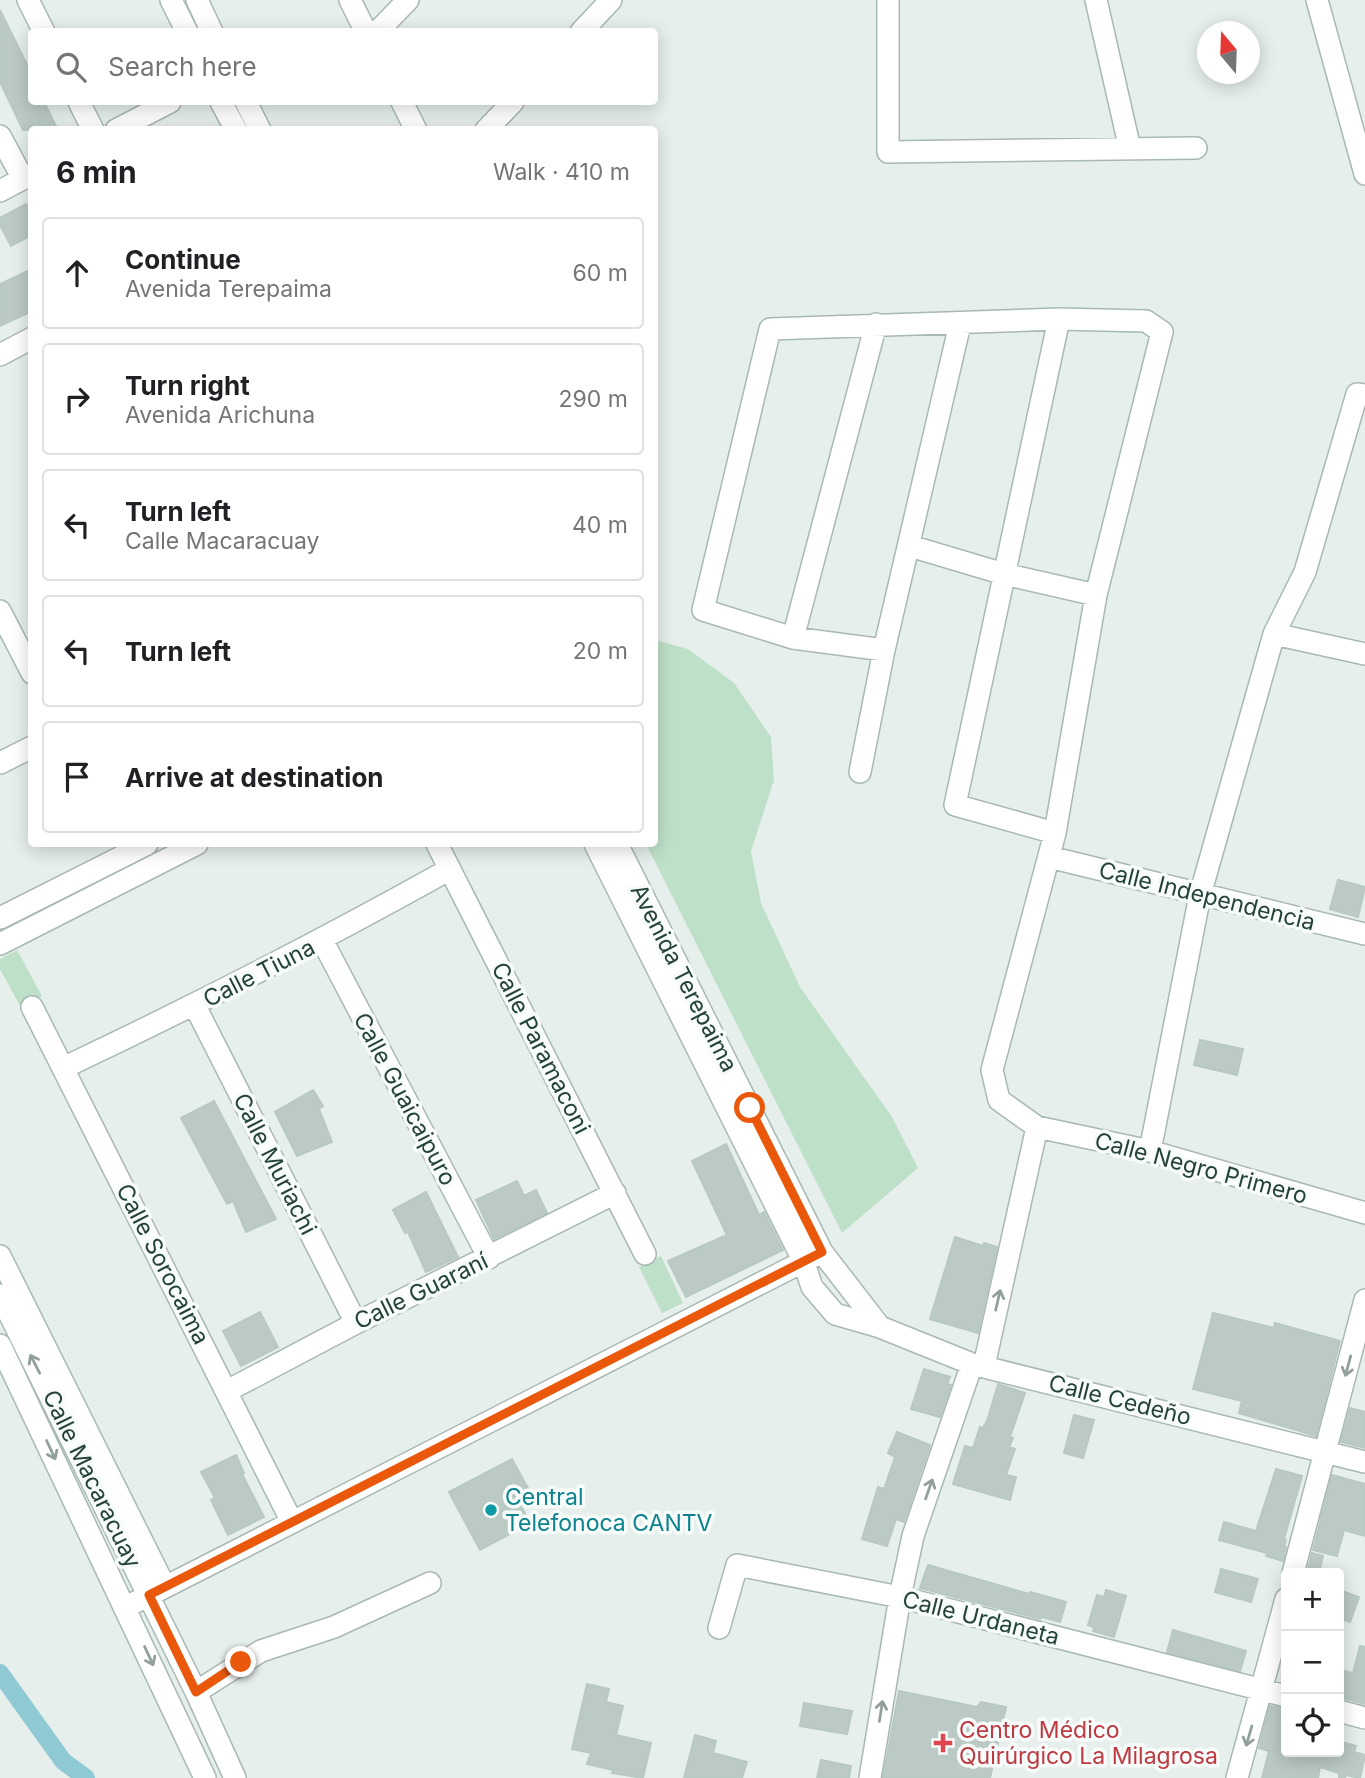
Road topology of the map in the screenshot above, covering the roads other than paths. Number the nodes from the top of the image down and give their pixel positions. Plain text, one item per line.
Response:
1 (28, 0) edge
2 (171, 0) edge
3 (197, 0) edge
4 (350, 0) edge
5 (408, 0) edge
6 (611, 0) edge
7 (888, 0) edge
8 (1096, 0) edge
9 (1318, 0) edge
10 (42, 28) edge
11 (185, 28) edge
12 (210, 28) edge
13 (364, 28) edge
14 (381, 28) edge
15 (585, 28) edge
16 (80, 105) edge
17 (164, 105) edge
18 (223, 105) edge
19 (248, 105) edge
20 (404, 105) edge
21 (510, 105) edge
22 (91, 126) edge
23 (124, 126) edge
24 (234, 126) edge
25 (258, 126) edge
26 (414, 126) edge
27 (490, 126) edge
28 (0, 136) edge
29 (1196, 148) dead end
30 (1130, 149) junction
31 (1365, 174) edge
32 (27, 177) edge
33 (0, 191) edge
34 (1059, 319) junction
35 (876, 324) junction
36 (960, 324) junction
37 (28, 344) edge
38 (0, 355) edge
39 (1365, 395) edge
40 (910, 546) junction
41 (1004, 574) junction
42 (1096, 595) junction
43 (0, 611) edge
44 (1274, 635) junction
45 (793, 638) junction
46 (884, 650) junction
47 (1365, 654) edge
48 (28, 665) edge
49 (28, 749) edge
50 (0, 763) edge
51 (860, 772) dead end
52 (1055, 834) junction
53 (141, 847) edge
54 (191, 847) edge
55 (439, 847) edge
56 (597, 847) edge
57 (618, 847) edge
58 (1049, 857) junction
59 (450, 869) junction
60 (1200, 895) junction
61 (0, 918) edge
62 (1365, 934) edge
63 (322, 940) junction
64 (0, 944) edge
65 (195, 1006) junction
66 (32, 1007) dead end
67 (63, 1068) junction
68 (1037, 1127) junction
69 (1150, 1152) junction
70 (615, 1193) junction
71 (1365, 1213) edge
72 (645, 1254) dead end
73 (0, 1256) edge
74 (813, 1256) junction
75 (489, 1258) junction
76 (0, 1296) edge
77 (1365, 1300) edge
78 (356, 1323) junction
79 (880, 1327) junction
80 (0, 1345) edge
81 (978, 1365) junction
82 (227, 1391) junction
83 (1325, 1452) junction
84 (1365, 1462) edge
85 (292, 1522) junction
86 (1294, 1568) edge
87 (430, 1583) dead end
88 (157, 1591) junction
89 (900, 1597) junction
90 (125, 1607) junction
91 (1281, 1618) edge
92 (719, 1628) dead end
93 (1262, 1690) junction
94 (196, 1692) junction
95 (1281, 1695) edge
96 (1344, 1712) edge
97 (1365, 1718) edge
98 (205, 1778) edge
99 (235, 1778) edge
100 (870, 1778) edge
101 (1237, 1778) edge

1 - 10 street
2 - 11 street
3 - 12 street
4 - 13 street
5 - 14 street
6 - 15 street
7 - 30 street
8 - 30 street
9 - 31 street
16 - 22 street
17 - 23 street
18 - 24 street
19 - 25 street
20 - 26 street
21 - 27 street
28 - 32 street
29 - 30 street
32 - 33 street
34 - 36 street
34 - 41 street
34 - 42 street
35 - 36 street
35 - 45 street
35 - 45 street
36 - 40 street
37 - 38 street
39 - 44 street
40 - 41 street
40 - 46 street
41 - 42 street
41 - 52 street
42 - 52 street
43 - 48 street
44 - 47 street
44 - 60 street
45 - 46 street
46 - 51 street
49 - 50 street
52 - 58 street
53 - 61 street
54 - 64 street
55 - 59 street, Calle Paramaconi
56 - 74 street, Avenida Terepaima
57 - 74 street, Avenida Terepaima
58 - 60 street, Calle Independencia
58 - 68 street
59 - 63 street, Calle Tiuna
59 - 70 street, Calle Paramaconi
60 - 62 street, Calle Independencia
60 - 69 street
63 - 65 street, Calle Tiuna
63 - 75 street, Calle Guaicaipuro
65 - 67 street, Calle Tiuna
65 - 78 street, Calle Muriachi
66 - 67 street, Calle Sorocaima
67 - 82 street, Calle Sorocaima
68 - 69 street, Calle Negro Primero
81 -> 68 street
69 - 71 street, Calle Negro Primero
70 - 72 street, Calle Paramaconi
70 - 75 street, Calle Guaraní
73 - 88 street
74 - 79 street, Avenida Terepaima
74 - 79 street, Calle Cedeño
74 - 85 street
75 - 78 street, Calle Guaraní
88 -> 76 street, Calle Macaracuay
77 -> 83 street
78 - 82 street, Calle Guaraní
79 - 81 street, Calle Cedeño
80 -> 90 street, Calle Macaracuay
81 - 83 street, Calle Cedeño
89 -> 81 street
82 - 85 street, Calle Sorocaima
83 - 84 street, Calle Cedeño
83 - 86 street
85 - 88 street
87 - 94 street
88 - 90 street
88 - 94 street, Calle Macaracuay
89 - 92 street, Calle Urdaneta
89 - 93 street, Calle Urdaneta
100 -> 89 street
90 -> 98 street, Calle Macaracuay
91 - 93 street
93 - 95 street, Calle Urdaneta
93 -> 101 street
94 - 99 street, Calle Macaracuay
96 - 97 street

